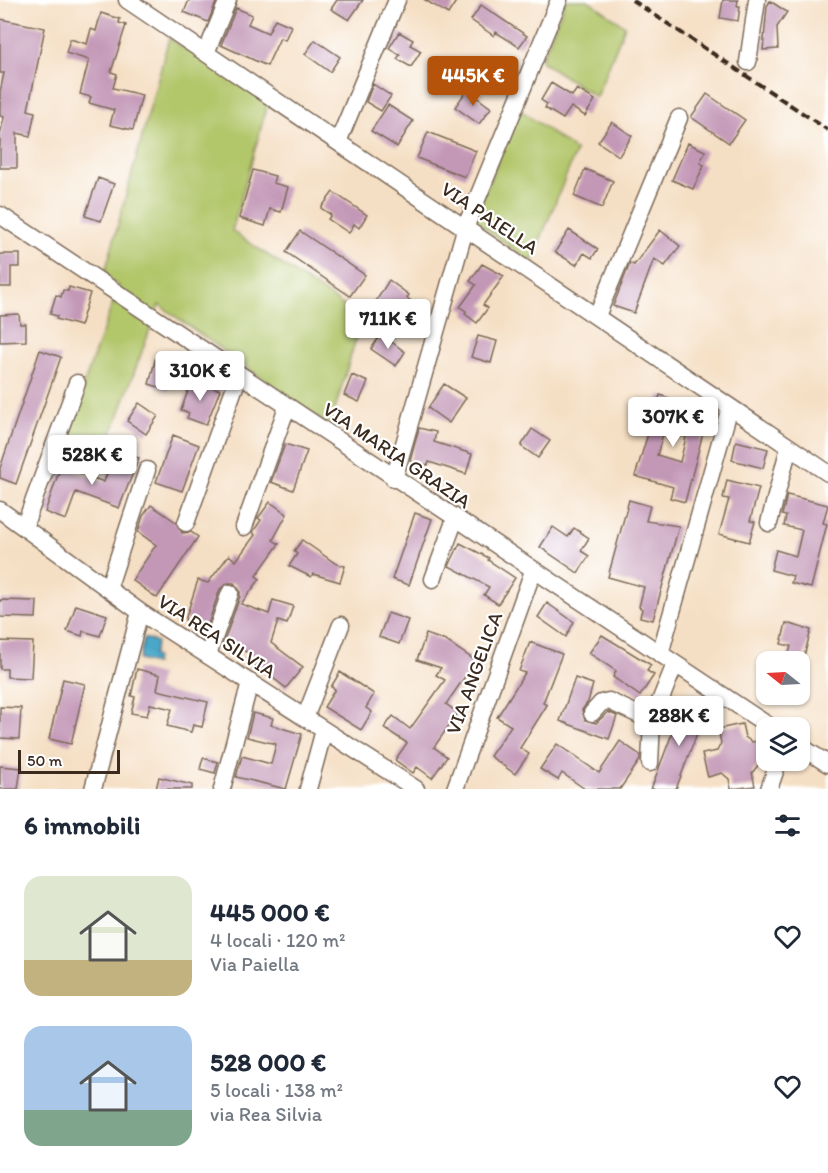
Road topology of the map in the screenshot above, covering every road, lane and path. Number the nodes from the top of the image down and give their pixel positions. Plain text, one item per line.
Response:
1 (127, 0) edge
2 (228, 0) edge
3 (397, 0) edge
4 (559, 0) edge
5 (757, 0) edge
6 (206, 54) junction
7 (748, 62) dead end
8 (679, 118) dead end
9 (339, 142) junction
10 (0, 215) edge
11 (466, 226) junction
12 (597, 316) junction
13 (239, 375) junction
14 (77, 382) dead end
15 (287, 407) junction
16 (730, 407) junction
17 (789, 447) junction
18 (147, 470) dead end
19 (828, 473) edge
20 (394, 479) junction
21 (0, 510) edge
22 (455, 519) junction
23 (186, 522) dead end
24 (769, 523) dead end
25 (24, 527) junction
26 (244, 527) dead end
27 (532, 571) junction
28 (433, 579) dead end
29 (108, 589) junction
30 (230, 593) dead end
31 (140, 612) junction
32 (340, 625) dead end
33 (660, 654) junction
34 (208, 655) junction
35 (675, 664) junction
36 (250, 682) junction
37 (592, 713) dead end
38 (756, 717) edge
39 (305, 718) junction
40 (652, 721) junction
41 (324, 730) junction
42 (810, 752) edge
43 (650, 763) dead end
44 (828, 764) edge
45 (775, 771) edge
46 (93, 789) edge
47 (222, 789) edge
48 (308, 789) edge
49 (417, 789) edge
50 (455, 789) edge
51 (769, 789) edge

1 - 6 street, VIA PAIELLA
2 - 6 street
3 - 9 street
4 - 11 street
5 - 7 street
6 - 9 street, VIA PAIELLA
8 - 12 street
9 - 11 street, VIA PAIELLA
10 - 13 street, VIA MARIA GRAZIA
11 - 12 street, VIA PAIELLA
11 - 20 street
12 - 16 street, VIA PAIELLA
13 - 15 street, VIA MARIA GRAZIA
13 - 23 street
14 - 25 street
15 - 20 street, VIA MARIA GRAZIA
15 - 26 street
16 - 17 street, VIA PAIELLA
16 - 33 street
17 - 19 street, VIA PAIELLA
17 - 24 street
18 - 29 street
20 - 22 street, VIA MARIA GRAZIA
21 - 25 street, VIA REA SILVIA
22 - 27 street, VIA MARIA GRAZIA
22 - 28 street
25 - 29 street, VIA REA SILVIA
27 - 33 street, VIA MARIA GRAZIA
27 - 50 street, VIA ANGELICA
29 - 31 street, VIA REA SILVIA
30 - 34 street, VIA REA SILVIA
31 - 34 street, VIA REA SILVIA
31 - 46 street, VIA REA SILVIA
32 - 39 street
33 - 35 street, VIA MARIA GRAZIA
34 - 36 street, VIA REA SILVIA
35 - 38 street, VIA MARIA GRAZIA
35 - 40 street
36 - 39 street, VIA REA SILVIA
36 - 47 street, VIA REA SILVIA
37 - 40 street
39 - 41 street, VIA REA SILVIA
40 - 43 street
41 - 48 street
41 - 49 street, VIA REA SILVIA
42 - 44 street
45 - 51 street

